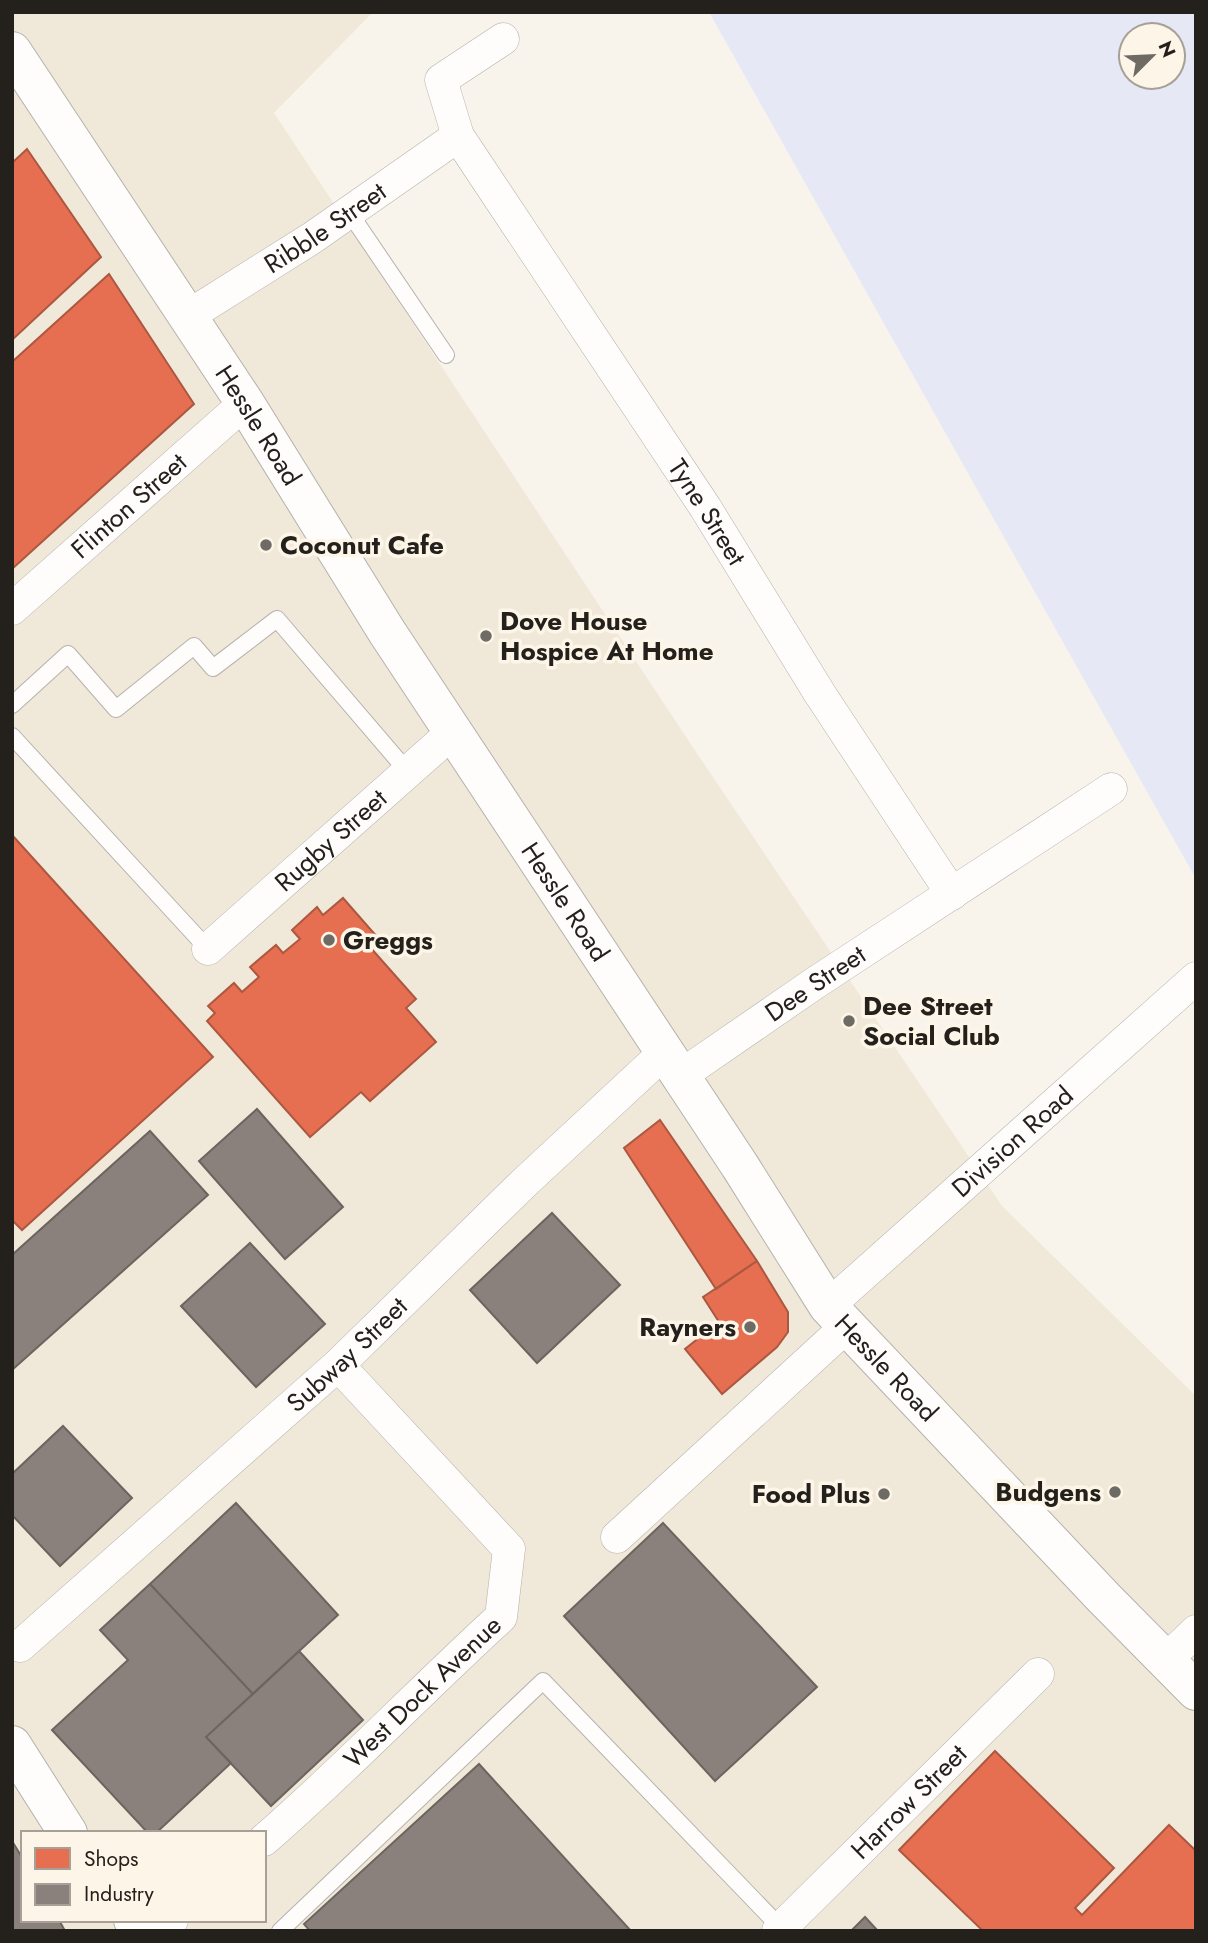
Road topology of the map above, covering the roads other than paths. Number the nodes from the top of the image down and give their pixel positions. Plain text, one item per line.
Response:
1 (503, 39) dead end
2 (12, 51) edge
3 (458, 136) junction
4 (349, 212) junction
5 (188, 316) junction
6 (446, 355) dead end
7 (245, 403) junction
8 (12, 609) edge
9 (12, 705) edge
10 (454, 731) junction
11 (12, 736) edge
12 (408, 772) junction
13 (1111, 789) dead end
14 (952, 894) junction
15 (208, 949) joint
16 (1196, 978) edge
17 (672, 1065) junction
18 (838, 1316) junction
19 (338, 1365) junction
20 (617, 1537) dead end
21 (1196, 1630) edge
22 (20, 1646) dead end
23 (1166, 1660) junction
24 (1038, 1674) dead end
25 (1196, 1691) edge
26 (12, 1745) edge
27 (67, 1831) edge
28 (266, 1838) edge
29 (780, 1929) edge
30 (281, 1931) edge

1 - 3 street, Tyne Street
2 - 5 street, Hessle Road
3 - 4 street, Ribble Street
3 - 14 street, Tyne Street
4 - 5 street, Ribble Street
4 - 6 lane
5 - 7 street, Hessle Road
7 - 8 street, Flinton Street
7 - 10 street, Hessle Road
9 - 12 lane
10 - 12 street, Rugby Street
10 - 17 street, Hessle Road
11 - 15 lane
12 - 15 street, Rugby Street
13 - 14 street, Dee Street
14 - 17 street, Dee Street
16 - 18 street, Division Road
17 - 18 street, Hessle Road
17 - 19 street, Subway Street
18 - 20 street
18 - 23 street, Hessle Road
19 - 22 street, Subway Street
19 - 28 street, West Dock Avenue
21 - 23 street
23 - 25 street, Hessle Road
24 - 29 street, Harrow Street
26 - 27 street
29 - 30 lane

